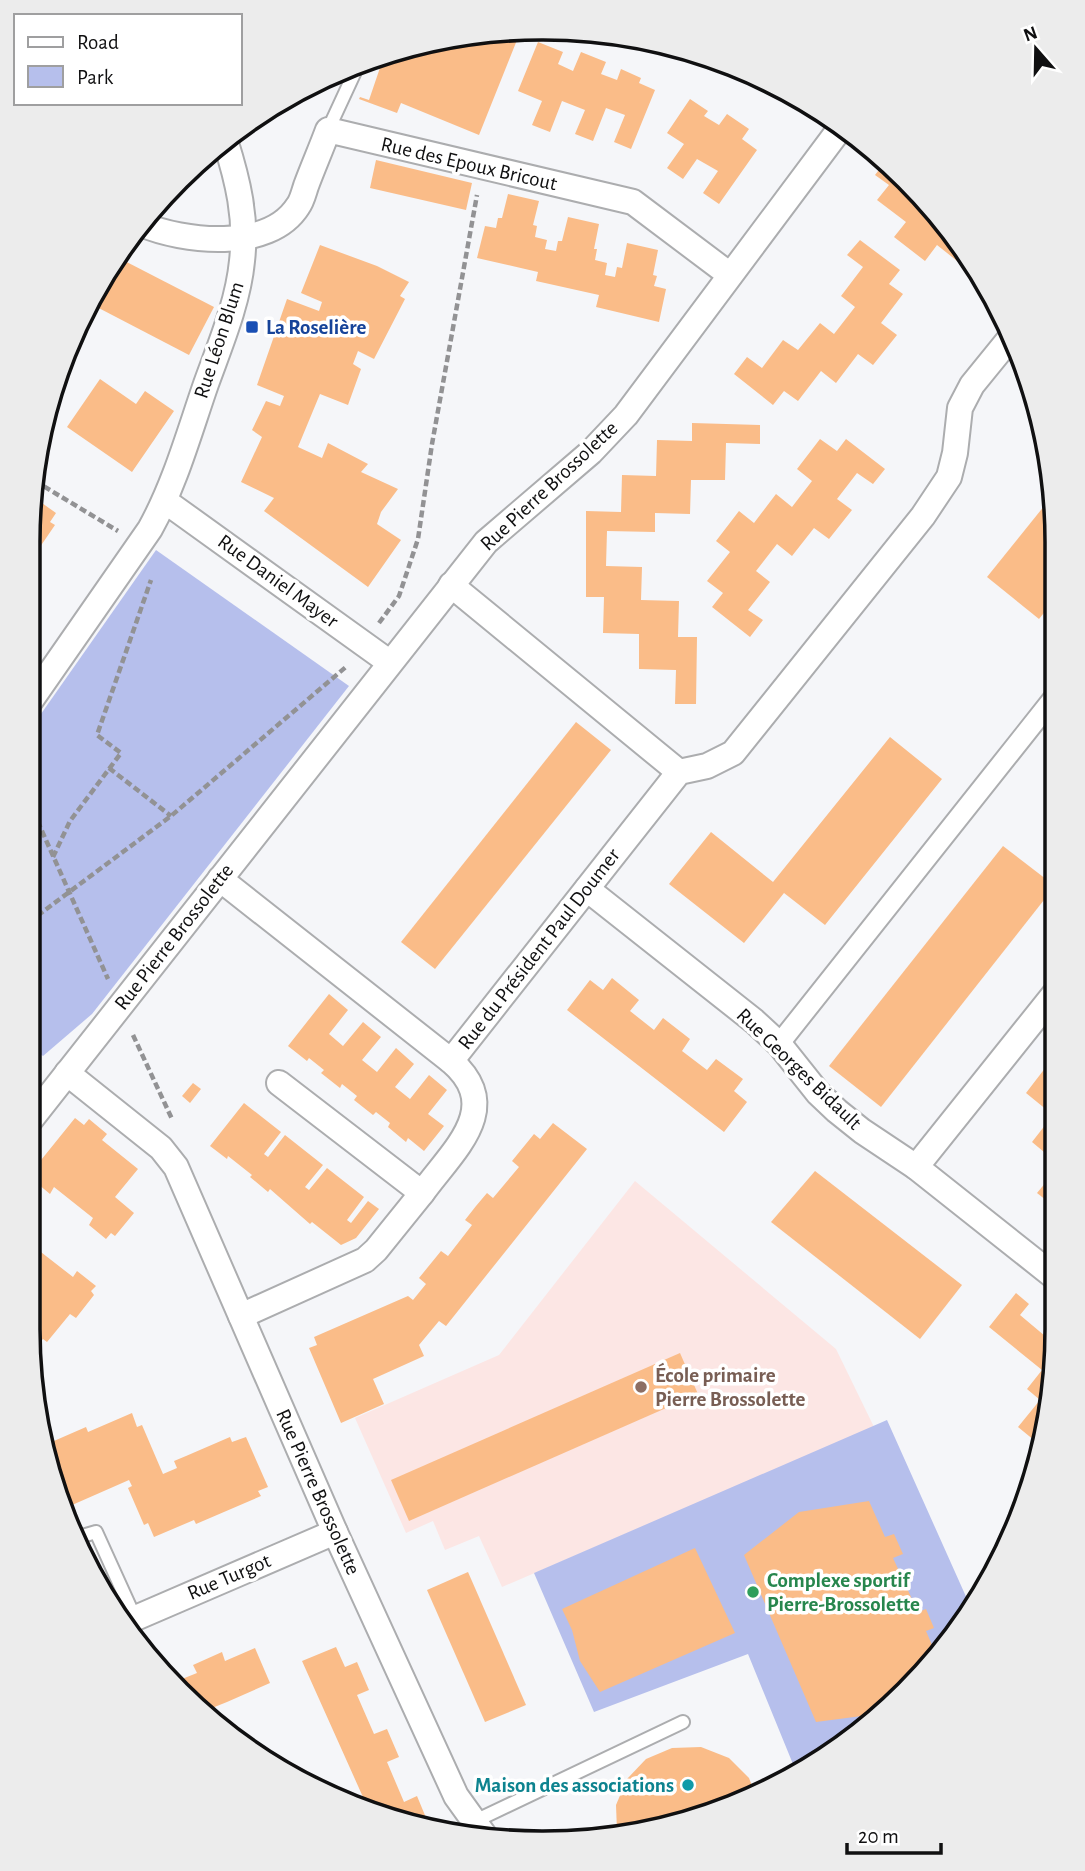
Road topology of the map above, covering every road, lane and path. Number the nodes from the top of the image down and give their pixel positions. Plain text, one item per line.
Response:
1 (352, 77) edge
2 (328, 130) junction
3 (835, 135) edge
4 (228, 151) edge
5 (151, 228) edge
6 (244, 237) junction
7 (730, 275) junction
8 (1005, 345) edge
9 (44, 486) edge
10 (165, 501) junction
11 (139, 544) junction
12 (451, 585) junction
13 (389, 662) junction
14 (40, 687) edge
15 (1045, 709) edge
16 (109, 768) junction
17 (679, 772) junction
18 (171, 816) dead end
19 (53, 857) dead end
20 (220, 879) junction
21 (587, 889) junction
22 (1045, 1006) edge
23 (779, 1044) junction
24 (450, 1061) junction
25 (67, 1073) junction
26 (279, 1083) dead end
27 (40, 1108) edge
28 (916, 1167) junction
29 (422, 1193) junction
30 (1045, 1269) edge
31 (241, 1316) junction
32 (335, 1532) junction
33 (85, 1535) edge
34 (124, 1606) edge
35 (133, 1618) edge
36 (683, 1722) dead end
37 (477, 1826) edge
38 (483, 1827) edge

1 - 2 lane
2 - 6 street
2 - 7 street, Rue des Epoux Bricout
3 - 7 street, Rue Pierre Brossolette
4 - 6 street, Rue Léon Blum
5 - 6 street
6 - 10 street, Rue Léon Blum
7 - 12 street, Rue Pierre Brossolette
8 - 17 street
9 - 11 path
10 - 11 street, Rue Léon Blum
10 - 13 street, Rue Daniel Mayer
11 - 14 street, Rue Léon Blum
11 - 16 path
12 - 13 street, Rue Pierre Brossolette
12 - 17 street
13 - 20 street, Rue Pierre Brossolette
15 - 23 street
16 - 18 path
16 - 19 path
17 - 21 street, Rue du Président Paul Doumer
20 - 24 street, Rue du Président Paul Doumer
20 - 25 street, Rue Pierre Brossolette
21 - 23 street, Rue Georges Bidault
21 - 24 street, Rue du Président Paul Doumer
22 - 28 street
23 - 28 street, Rue Georges Bidault
24 - 29 street
25 - 27 street
25 - 31 street, Rue Pierre Brossolette
26 - 29 street
28 - 30 street, Rue Georges Bidault
29 - 31 street
31 - 32 street, Rue Pierre Brossolette
32 - 35 street, Rue Turgot
32 - 37 street, Rue Pierre Brossolette
33 - 34 lane
36 - 38 lane

